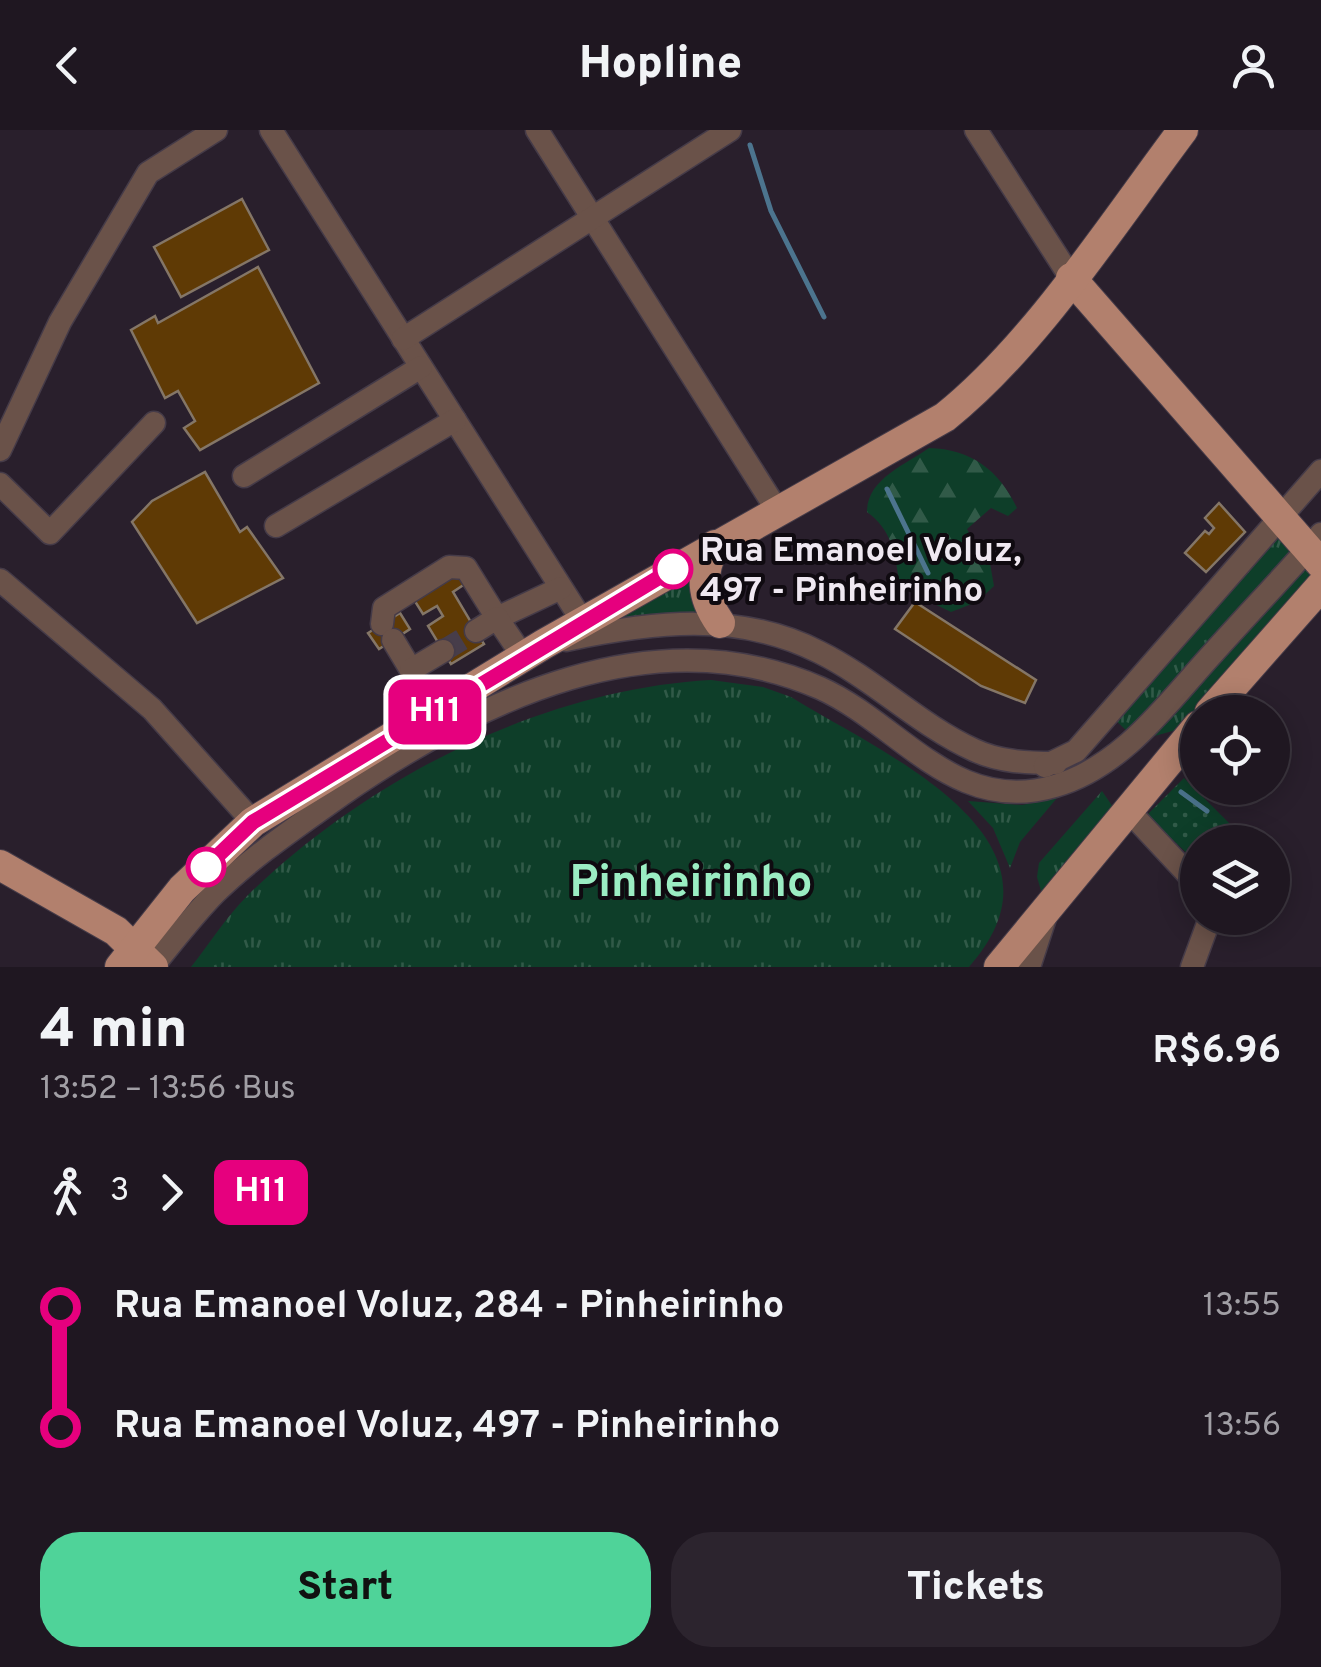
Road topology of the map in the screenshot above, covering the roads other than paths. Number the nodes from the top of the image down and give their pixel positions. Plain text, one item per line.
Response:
1 (216, 130) edge
2 (271, 130) edge
3 (537, 130) edge
4 (730, 130) edge
5 (976, 130) edge
6 (1183, 130) edge
7 (592, 218) junction
8 (1071, 278) junction
9 (404, 338) junction
10 (421, 367) junction
11 (455, 420) junction
12 (154, 422) dead end
13 (0, 450) edge
14 (1321, 471) edge
15 (244, 476) dead end
16 (0, 484) edge
17 (777, 510) junction
18 (1282, 519) junction
19 (276, 526) dead end
20 (715, 545) junction
21 (1317, 549) edge
22 (0, 580) edge
23 (1321, 586) edge
24 (561, 588) junction
25 (496, 618) junction
26 (583, 622) junction
27 (720, 623) junction
28 (476, 631) tunnel mouth
29 (443, 651) tunnel mouth
30 (534, 651) junction
31 (411, 670) junction
32 (1225, 695) edge
33 (422, 721) junction
34 (1180, 748) edge
35 (1056, 763) junction
36 (958, 780) junction
37 (1128, 810) junction
38 (253, 822) junction
39 (0, 865) edge
40 (1180, 866) edge
41 (1050, 905) junction
42 (1204, 935) edge
43 (142, 963) edge
44 (999, 967) edge
45 (1029, 967) edge
46 (1192, 967) edge

1 - 13 street
2 - 9 street
3 - 7 street
4 - 7 street
5 - 8 street
6 - 8 main road
7 - 9 street
7 - 17 street
8 - 17 main road
8 - 18 main road
9 - 10 street
10 - 11 street
10 - 15 street
11 - 19 street
11 - 24 street
12 - 16 street
14 - 18 street
17 - 20 main road
18 - 21 main road
18 - 35 street
20 - 26 main road
20 - 27 main road
21 - 36 street
22 - 38 street
23 - 32 main road
24 - 25 street
24 - 26 street
25 - 28 street
25 - 30 street
25 - 31 street
26 - 30 main road
27 - 30 street
27 - 35 street
29 - 31 street
30 - 33 main road
31 - 33 street
33 - 38 main road
34 - 37 main road
35 - 36 street
36 - 43 street
37 - 40 street
37 - 41 main road
38 - 43 main road
39 - 43 main road
41 - 44 main road
41 - 45 street
42 - 46 street

